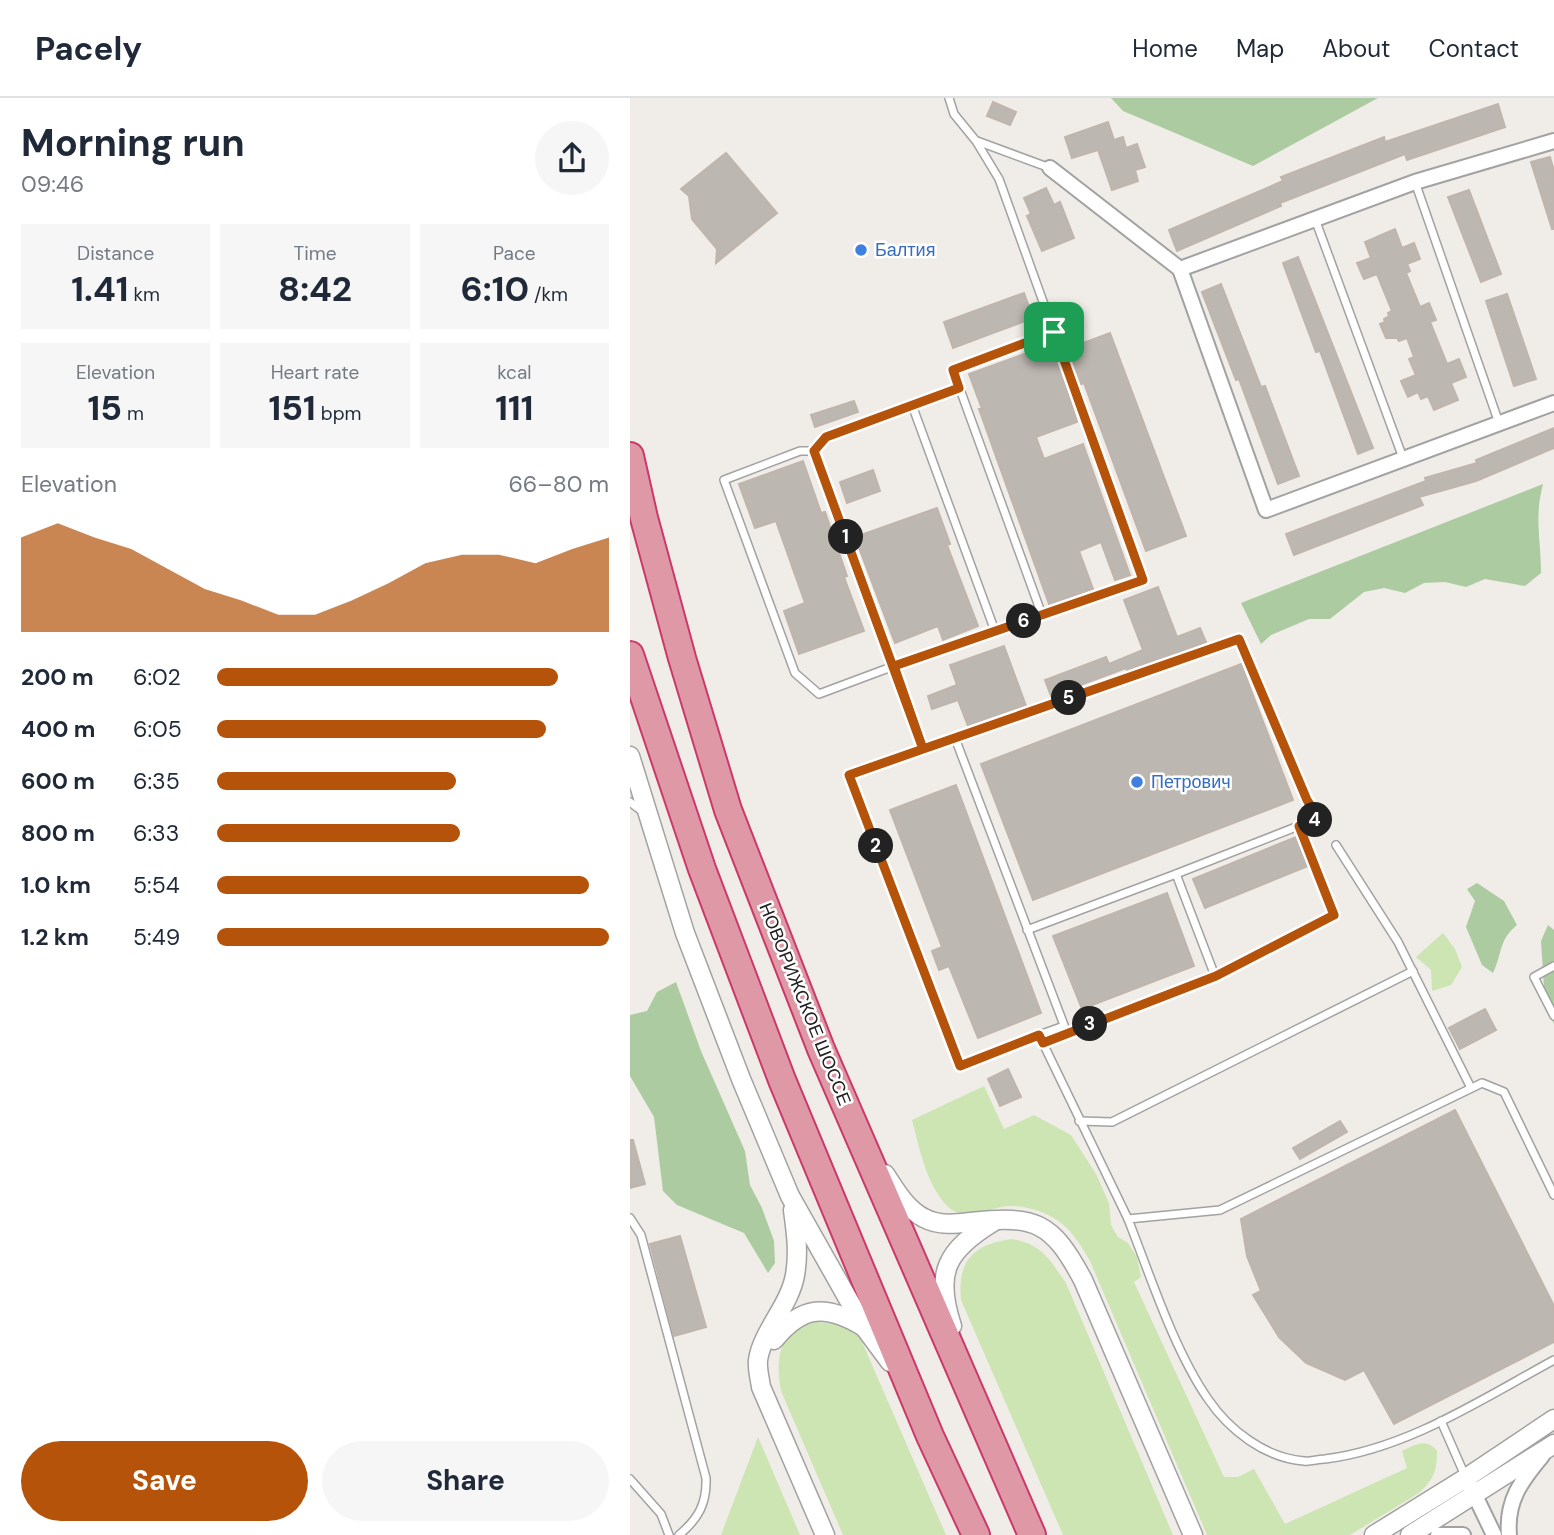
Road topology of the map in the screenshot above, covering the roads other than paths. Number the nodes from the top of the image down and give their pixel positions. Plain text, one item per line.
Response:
1 (949, 98) edge
2 (976, 141) junction
3 (1554, 141) edge
4 (1051, 168) joint
5 (1415, 182) junction
6 (1315, 219) junction
7 (1180, 269) junction
8 (1054, 332) junction
9 (959, 388) junction
10 (1554, 403) edge
11 (912, 405) junction
12 (1499, 423) junction
13 (814, 451) junction
14 (630, 456) edge
15 (1403, 459) junction
16 (1042, 615) junction
17 (995, 631) junction
18 (630, 654) edge
19 (894, 666) junction
20 (954, 738) junction
21 (923, 749) junction
22 (630, 756) edge
23 (630, 802) edge
24 (650, 818) junction
25 (1299, 826) junction
26 (1336, 845) dead end
27 (1176, 874) junction
28 (1027, 930) junction
29 (1554, 966) edge
30 (1413, 971) junction
31 (1216, 976) junction
32 (1554, 1016) edge
33 (1065, 1029) junction
34 (1041, 1039) junction
35 (1471, 1088) junction
36 (1079, 1121) junction
37 (862, 1142) junction
38 (1554, 1195) edge
39 (790, 1196) junction
40 (630, 1218) edge
41 (1128, 1219) junction
42 (995, 1221) junction
43 (864, 1327) junction
44 (1554, 1360) edge
45 (761, 1387) junction
46 (1554, 1419) edge
47 (1441, 1421) junction
48 (930, 1436) junction
49 (1551, 1445) edge
50 (993, 1448) junction
51 (1466, 1478) junction
52 (630, 1479) edge
53 (1475, 1495) junction
54 (669, 1535) edge
55 (678, 1535) edge
56 (825, 1535) edge
57 (976, 1535) edge
58 (1032, 1535) edge
59 (1193, 1535) edge
60 (1374, 1535) edge
61 (1410, 1535) edge
62 (1438, 1535) edge
63 (1463, 1535) edge
64 (1494, 1535) edge
65 (1509, 1535) edge

1 - 2 lane
2 - 4 lane
2 - 8 lane
3 - 5 street
4 - 7 street
5 - 6 street
5 - 12 lane
6 - 7 street
6 - 15 lane
7 - 15 street
8 - 9 lane
8 - 16 lane
9 - 11 lane
9 - 16 lane
10 - 12 street
11 - 13 lane
11 - 17 lane
12 - 15 street
13 - 19 lane
13 - 19 lane
14 - 37 highway, НОВОРИЖСКОЕ ШОССЕ
16 - 17 lane
17 - 19 lane
18 - 48 highway
19 - 21 lane
20 - 21 lane
20 - 25 lane
20 - 28 lane
21 - 34 lane
22 - 24 street
23 - 24 lane
24 - 39 street
25 - 27 lane
25 - 31 lane
26 - 30 lane
27 - 28 lane
27 - 31 lane
28 - 33 lane
29 - 32 lane
30 - 35 lane
30 - 36 lane
31 - 33 lane
33 - 34 lane
34 - 36 lane
35 - 38 lane
35 - 41 lane
36 - 41 lane
37 - 42 street
37 - 50 highway, НОВОРИЖСКОЕ ШОССЕ
39 - 43 street
39 - 45 street
40 - 55 lane
41 - 47 lane
42 - 50 street
42 - 59 street
43 - 45 street
43 - 48 street
44 - 47 lane
45 - 56 street
46 - 51 street
47 - 51 lane
48 - 57 highway
49 - 53 street
49 - 65 street
50 - 58 highway, НОВОРИЖСКОЕ ШОССЕ
51 - 53 street
51 - 60 street
52 - 54 lane
53 - 61 street
53 - 64 street
62 - 63 street

